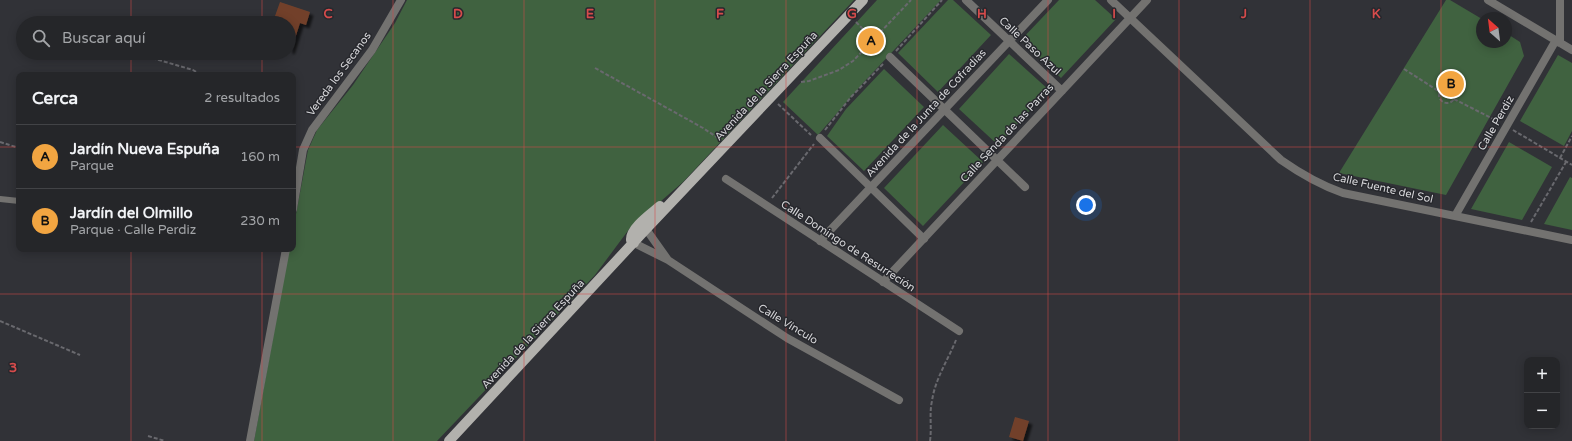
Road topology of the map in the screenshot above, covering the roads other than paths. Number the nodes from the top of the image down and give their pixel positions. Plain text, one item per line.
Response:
1 (401, 0) edge
2 (864, 0) edge
3 (966, 0) edge
4 (1048, 0) edge
5 (1111, 0) edge
6 (1148, 0) edge
7 (1488, 0) edge
8 (1560, 0) edge
9 (1131, 18) junction
10 (1009, 42) junction
11 (1558, 42) junction
12 (1572, 50) edge
13 (890, 57) road end
14 (1062, 91) junction
15 (945, 110) junction
16 (818, 139) road end
17 (997, 160) junction
18 (726, 179) dead end
19 (1025, 187) dead end
20 (685, 188) junction
21 (871, 188) junction
22 (296, 191) edge
23 (0, 199) edge
24 (16, 201) edge
25 (1456, 216) junction
26 (646, 229) junction
27 (924, 239) junction
28 (1572, 240) edge
29 (820, 241) junction
30 (634, 243) junction
31 (285, 252) edge
32 (668, 260) junction
33 (883, 282) junction
34 (959, 331) road end
35 (899, 400) dead end
36 (250, 441) edge
37 (449, 441) edge

1 - 22 street, Vereda los Secanos
2 - 20 main road, Avenida de la Sierra Espuña
3 - 10 street, Calle Paso Azul
4 - 10 street, Avenida de la Junta de Cofradías
5 - 9 street, Calle Fuente del Sol
6 - 9 street, Calle Senda de las Parras
7 - 11 street
8 - 11 street, Calle Perdiz
9 - 14 street, Calle Senda de las Parras
9 - 25 street, Calle Fuente del Sol
10 - 14 street, Calle Paso Azul
10 - 15 street, Avenida de la Junta de Cofradías
11 - 12 street
11 - 25 street, Calle Perdiz
13 - 15 street
14 - 17 street, Calle Senda de las Parras
15 - 17 street
15 - 21 street, Avenida de la Junta de Cofradías
16 - 21 street
17 - 19 street
17 - 27 street, Calle Senda de las Parras
18 - 29 street, Calle Domingo de Resurreción
20 - 26 main road, Avenida de la Sierra Espuña
20 - 30 main road, Avenida de la Sierra Espuña
21 - 27 street
21 - 29 street, Avenida de la Junta de Cofradías
23 - 24 lane
25 - 28 street, Calle Fuente del Sol
26 - 30 main road, Avenida de la Sierra Espuña
26 - 32 street, Calle Vínculo
27 - 33 street, Calle Senda de las Parras
29 - 33 street, Calle Domingo de Resurreción
30 - 32 street, Calle Vínculo
30 - 37 main road, Avenida de la Sierra Espuña
31 - 36 street
32 - 35 street, Calle Vínculo
33 - 34 street, Calle Domingo de Resurreción

